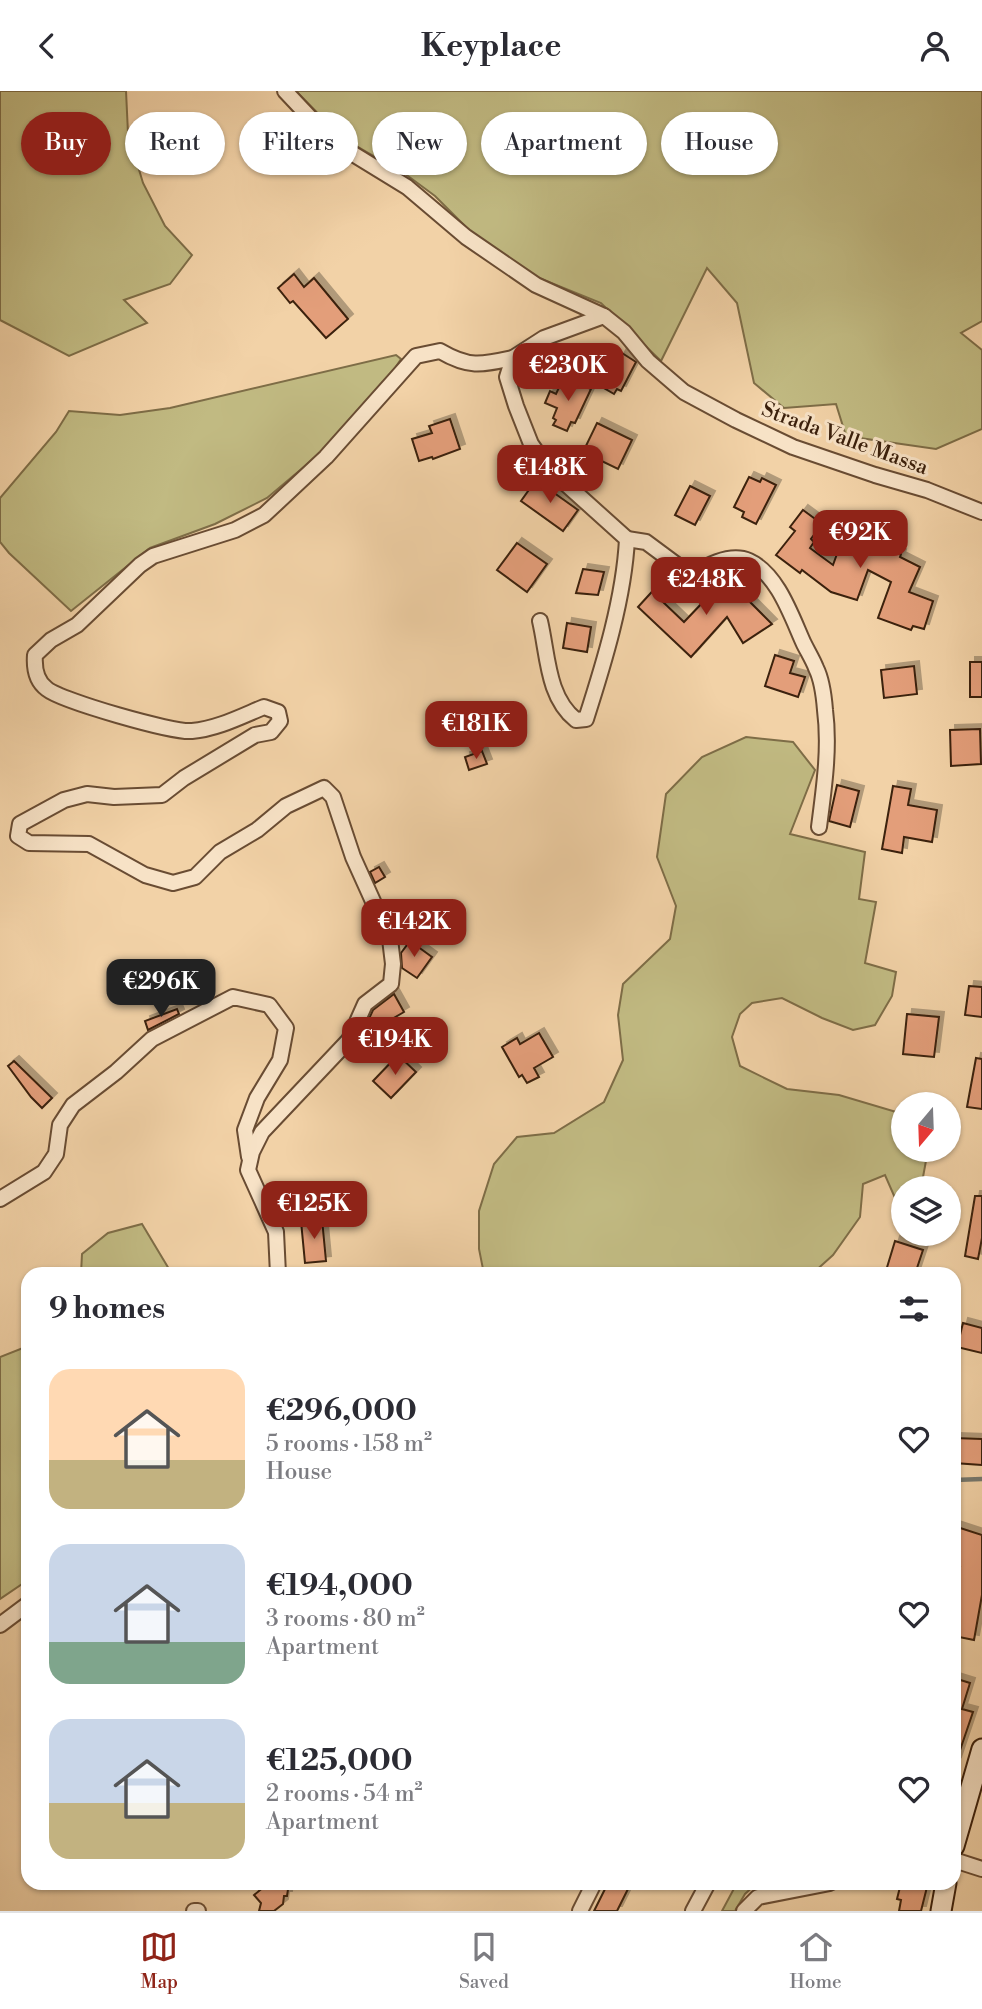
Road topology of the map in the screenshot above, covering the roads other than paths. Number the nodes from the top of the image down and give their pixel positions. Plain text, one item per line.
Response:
1 (285, 91) edge
2 (604, 316) junction
3 (513, 359) junction
4 (982, 512) edge
5 (627, 539) junction
6 (540, 621) dead end
7 (819, 827) dead end
8 (250, 1162) junction
9 (0, 1199) edge
10 (278, 1267) edge
11 (21, 1609) edge
12 (0, 1625) edge
13 (982, 1749) edge
14 (961, 1822) edge
15 (961, 1862) edge
16 (982, 1869) edge
17 (590, 1890) edge
18 (704, 1890) edge
19 (794, 1890) edge
20 (945, 1890) edge
21 (580, 1911) edge
22 (693, 1911) edge
23 (744, 1911) edge
24 (941, 1911) edge

1 - 2 street, Strada Valle Massa
2 - 3 street
2 - 4 street, Strada Valle Massa
3 - 5 street
3 - 8 street
5 - 6 street
5 - 7 street
8 - 9 street
8 - 10 street
11 - 12 street
13 - 14 main road
15 - 16 street
17 - 21 street
18 - 22 street
19 - 23 street
20 - 24 main road

